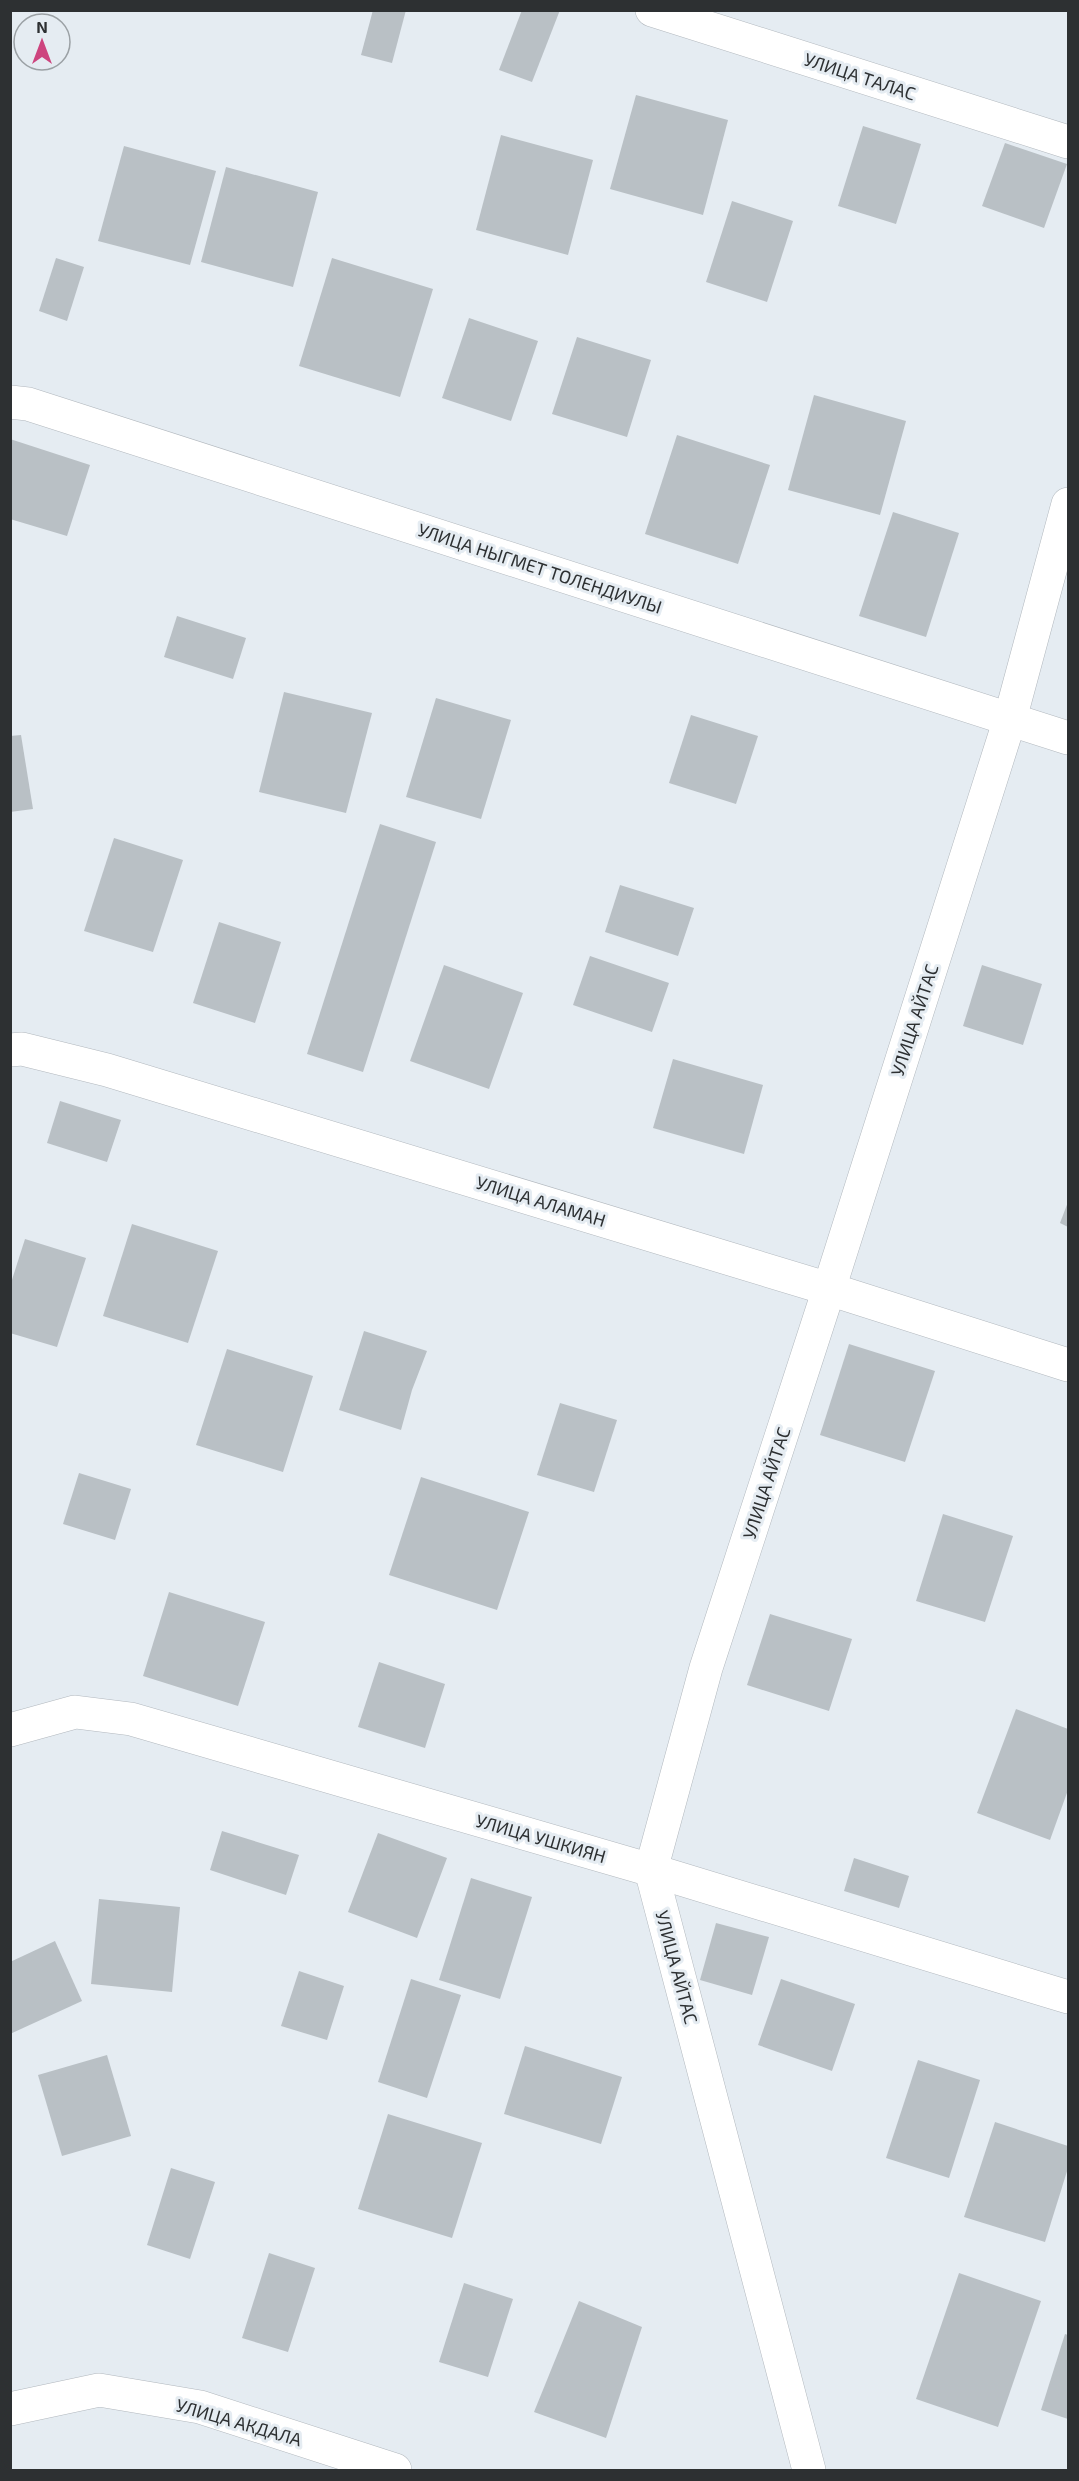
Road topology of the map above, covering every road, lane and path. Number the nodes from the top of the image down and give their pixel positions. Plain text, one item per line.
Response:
1 (652, 10) edge
2 (1068, 142) edge
3 (10, 402) edge
4 (1068, 504) edge
5 (1010, 719) junction
6 (1068, 738) edge
7 (10, 1050) edge
8 (829, 1289) junction
9 (1068, 1365) edge
10 (10, 1730) edge
11 (651, 1870) junction
12 (1068, 1996) edge
13 (10, 2409) edge
14 (395, 2470) edge
15 (809, 2470) edge

1 - 2 street, УЛИЦА ТАЛАС
3 - 5 street, УЛИЦА НЫГМЕТ ТОЛЕНДИУЛЫ
4 - 5 street, УЛИЦА АЙТАС
5 - 6 street, УЛИЦА НЫГМЕТ ТОЛЕНДИУЛЫ
5 - 8 street, УЛИЦА АЙТАС
7 - 8 street, УЛИЦА АЛАМАН
8 - 9 street, УЛИЦА АЛАМАН
8 - 11 street, УЛИЦА АЙТАС
10 - 11 street, УЛИЦА УШКИЯН
11 - 12 street, УЛИЦА УШКИЯН
11 - 15 street, УЛИЦА АЙТАС
13 - 14 street, УЛИЦА АКДАЛА

